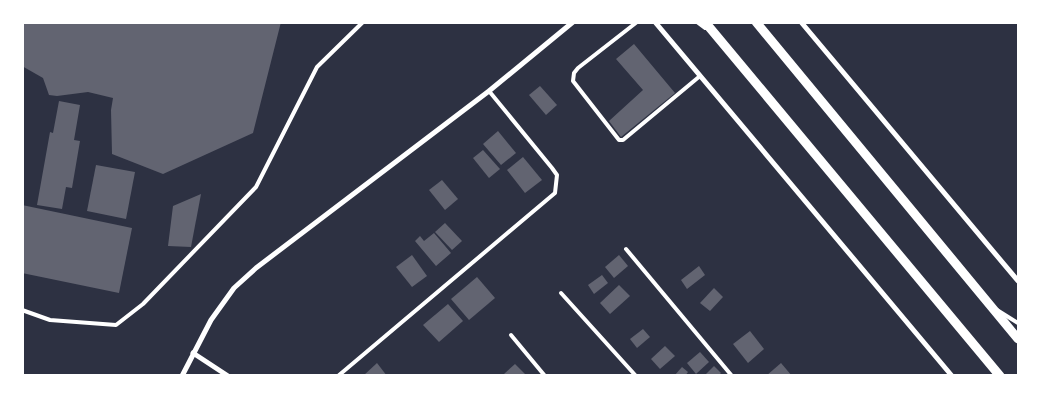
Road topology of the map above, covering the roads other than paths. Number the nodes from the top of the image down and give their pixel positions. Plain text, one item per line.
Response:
1 (362, 22) edge
2 (573, 22) edge
3 (637, 22) edge
4 (655, 22) edge
5 (697, 22) edge
6 (704, 22) edge
7 (756, 22) edge
8 (801, 22) edge
9 (714, 33) junction
10 (700, 76) junction
11 (489, 90) junction
12 (626, 249) dead end
13 (1018, 282) edge
14 (561, 293) dead end
15 (991, 306) junction
16 (22, 310) edge
17 (1018, 323) edge
18 (511, 335) dead end
19 (1018, 339) edge
20 (193, 353) junction
21 (182, 376) edge
22 (228, 376) edge
23 (338, 376) edge
24 (546, 376) edge
25 (636, 376) edge
26 (732, 376) edge
27 (952, 376) edge
28 (1000, 376) edge

1 - 16 lane
2 - 11 street
3 - 10 lane
4 - 10 street
5 - 9 lane
6 - 9 street
7 - 15 street
8 - 13 street
9 - 28 street
10 - 27 street
11 - 20 street
11 - 23 lane
12 - 26 lane
14 - 25 lane
15 - 17 lane
15 - 19 street
18 - 24 lane
20 - 21 street
20 - 22 street

